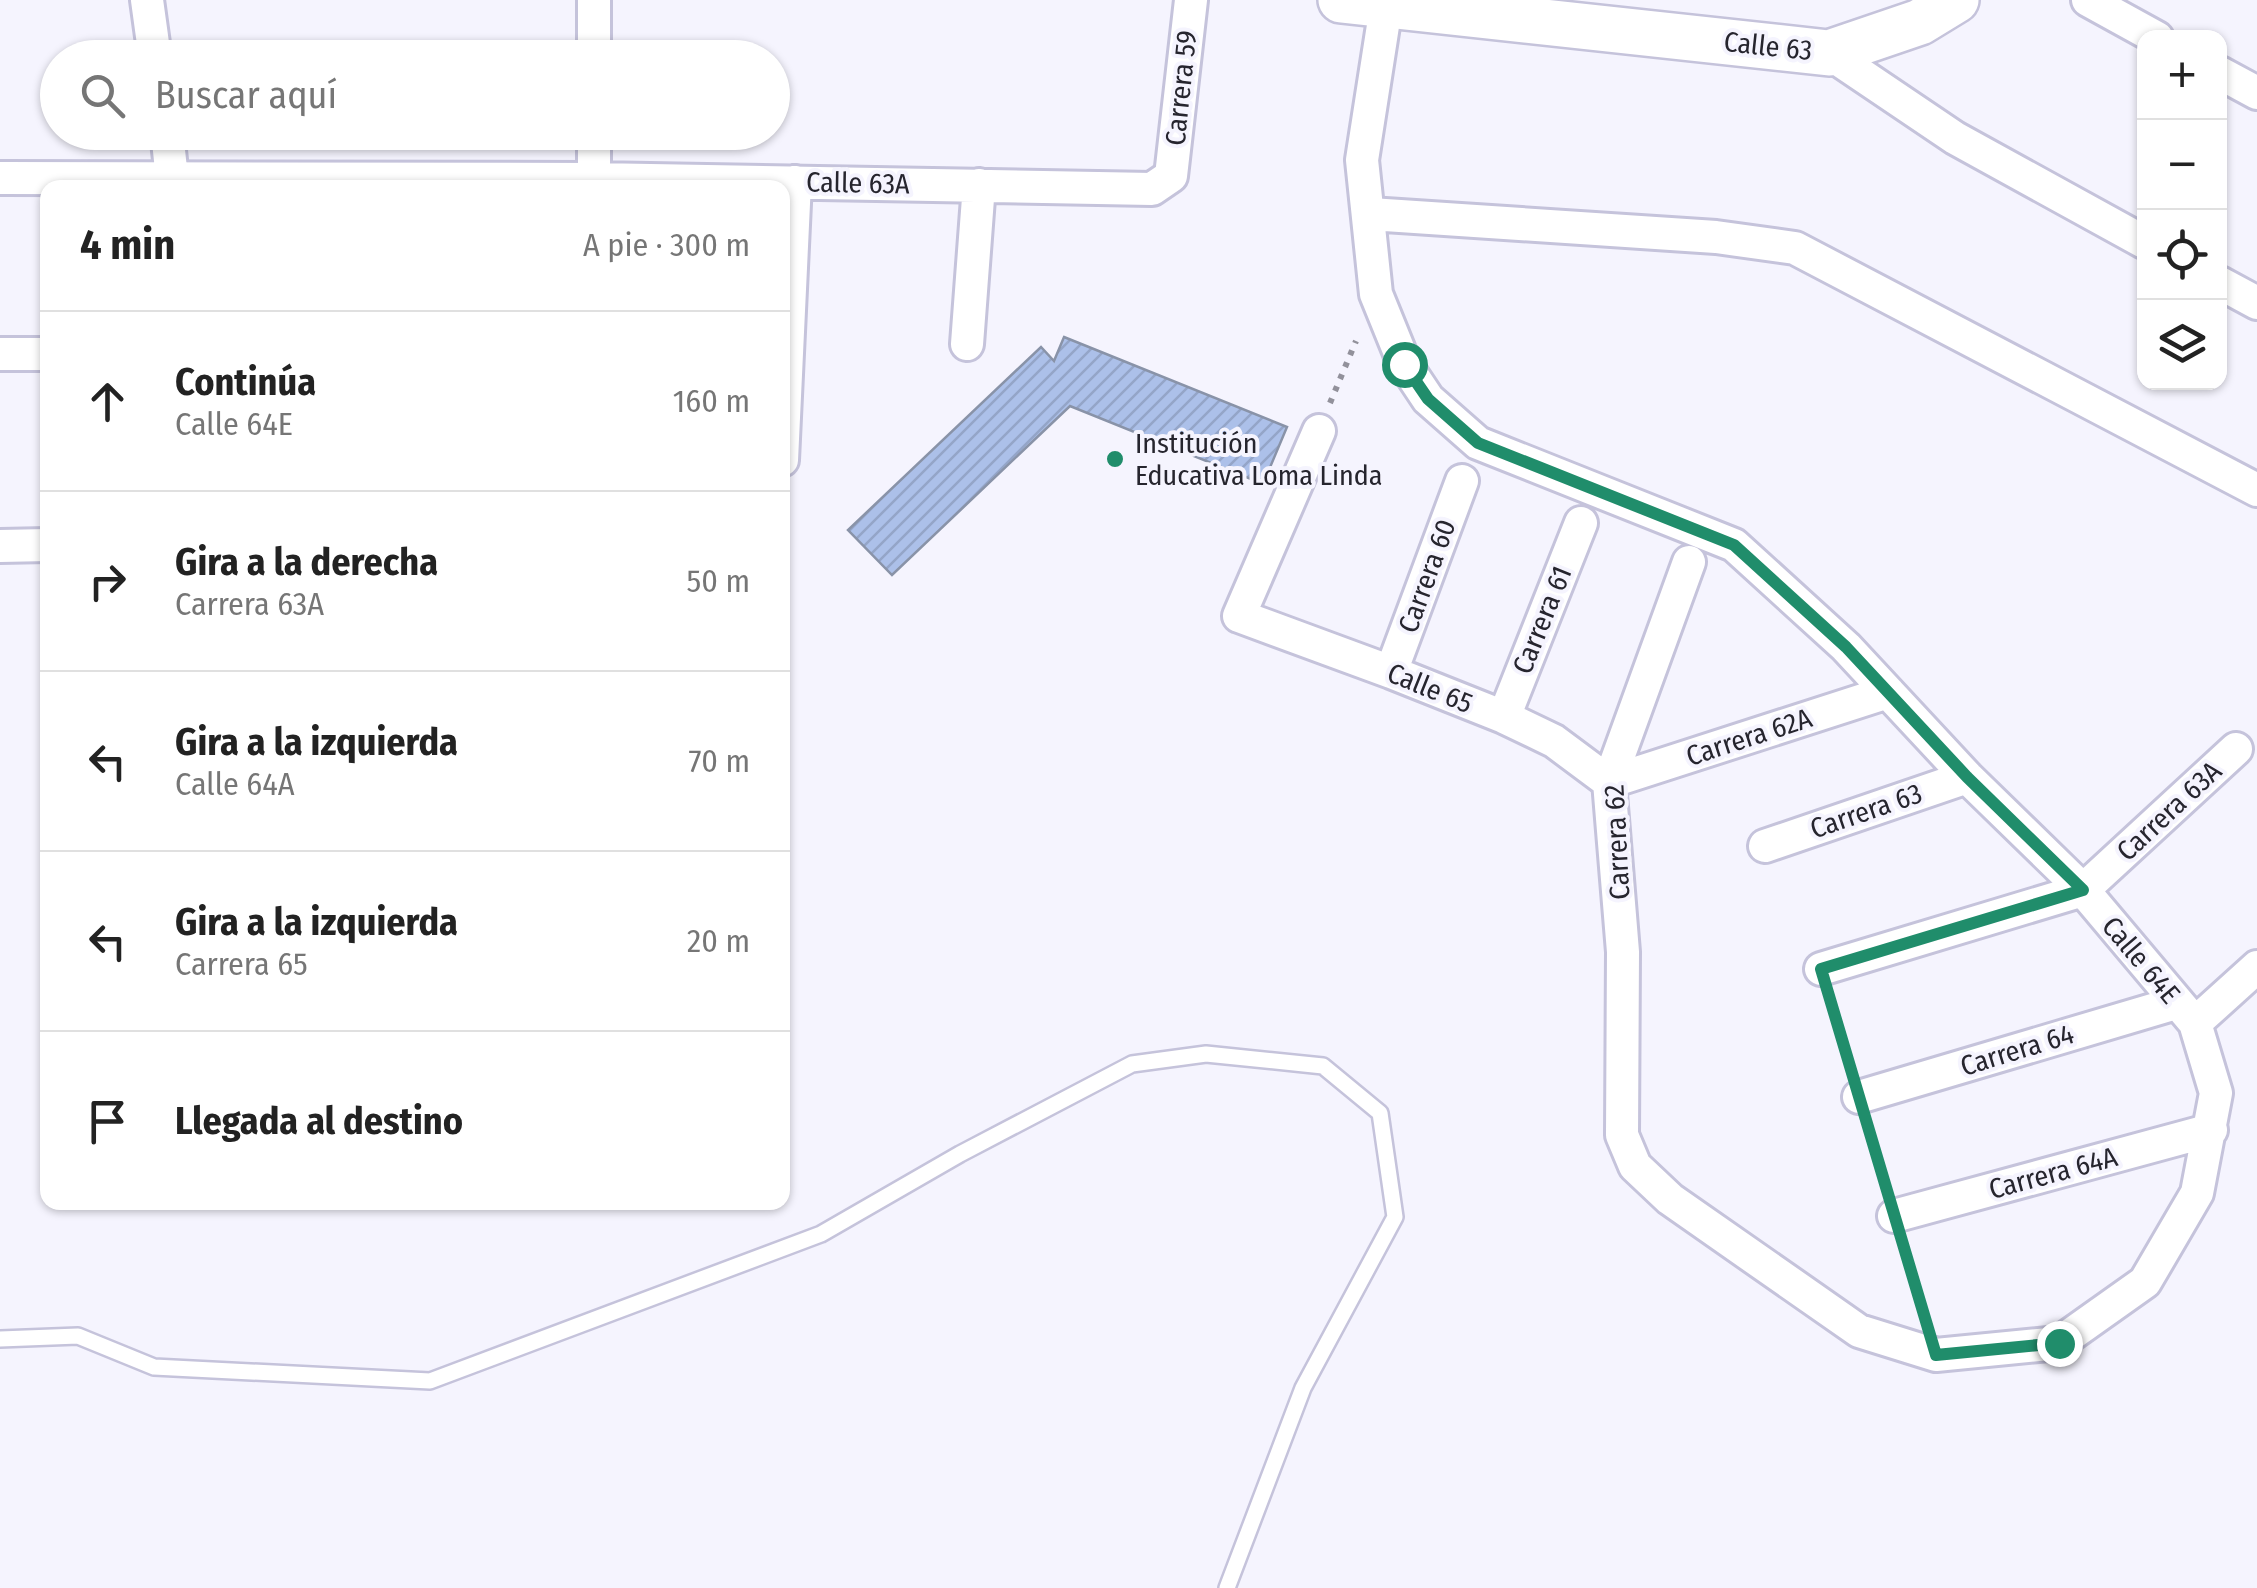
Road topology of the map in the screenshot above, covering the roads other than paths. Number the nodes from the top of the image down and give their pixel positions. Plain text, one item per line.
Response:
1 (147, 0) edge
2 (594, 0) edge
3 (1190, 0) edge
4 (1341, 0) edge
5 (1956, 0) edge
6 (2088, 0) edge
7 (1387, 2) edge
8 (2143, 30) edge
9 (153, 40) edge
10 (594, 40) edge
11 (1828, 53) junction
12 (2227, 76) edge
13 (2257, 93) edge
14 (168, 150) edge
15 (594, 150) edge
16 (1171, 176) joint
17 (0, 178) edge
18 (69, 180) edge
19 (173, 180) edge
20 (594, 180) edge
21 (790, 182) edge
22 (795, 182) junction
23 (979, 185) junction
24 (1370, 214) junction
25 (2137, 238) edge
26 (2227, 287) edge
27 (790, 289) edge
28 (2257, 303) edge
29 (967, 344) dead end
30 (0, 354) edge
31 (40, 354) edge
32 (1319, 431) road end
33 (1462, 480) dead end
34 (2257, 490) edge
35 (1581, 524) dead end
36 (0, 546) edge
37 (40, 546) edge
38 (1688, 562) dead end
39 (1391, 672) junction
40 (1888, 692) junction
41 (1504, 718) junction
42 (2236, 749) dead end
43 (1967, 777) junction
44 (1609, 782) junction
45 (1765, 846) dead end
46 (2083, 890) junction
47 (2257, 967) edge
48 (1821, 969) road end
49 (2185, 1013) junction
50 (1859, 1097) road end
51 (2211, 1130) junction
52 (1894, 1216) road end
53 (0, 1339) edge
54 (1227, 1588) edge

1 - 9 street
2 - 10 street
3 - 16 street, Carrera 59
4 - 7 street, Calle 63
5 - 11 street
6 - 8 street
7 - 11 street, Calle 63
7 - 24 street, Calle 64E
11 - 25 street, Calle 63
12 - 13 street
14 - 19 street
15 - 20 street
16 - 23 street, Calle 63A
17 - 18 street, Calle 63A
21 - 22 street, Calle 63A
22 - 23 street, Calle 63A
22 - 27 street
23 - 29 street
24 - 34 street
24 - 40 street, Calle 64E
26 - 28 street
30 - 31 street
32 - 39 street, Calle 65
33 - 39 street, Carrera 60
35 - 41 street, Carrera 61
36 - 37 street
38 - 44 street, Carrera 62
39 - 41 street, Calle 65
40 - 43 street, Calle 64E
40 - 44 street, Carrera 62A
41 - 44 street, Calle 65
42 - 46 street, Carrera 63A
43 - 45 street, Carrera 63
43 - 46 street, Calle 64E
44 - 51 street, Carrera 62
46 - 48 street, Carrera 63A
46 - 49 street, Calle 64E
47 - 49 street, Carrera 64
49 - 50 street, Carrera 64
49 - 51 street
51 - 52 street, Carrera 64A
53 - 54 lane

